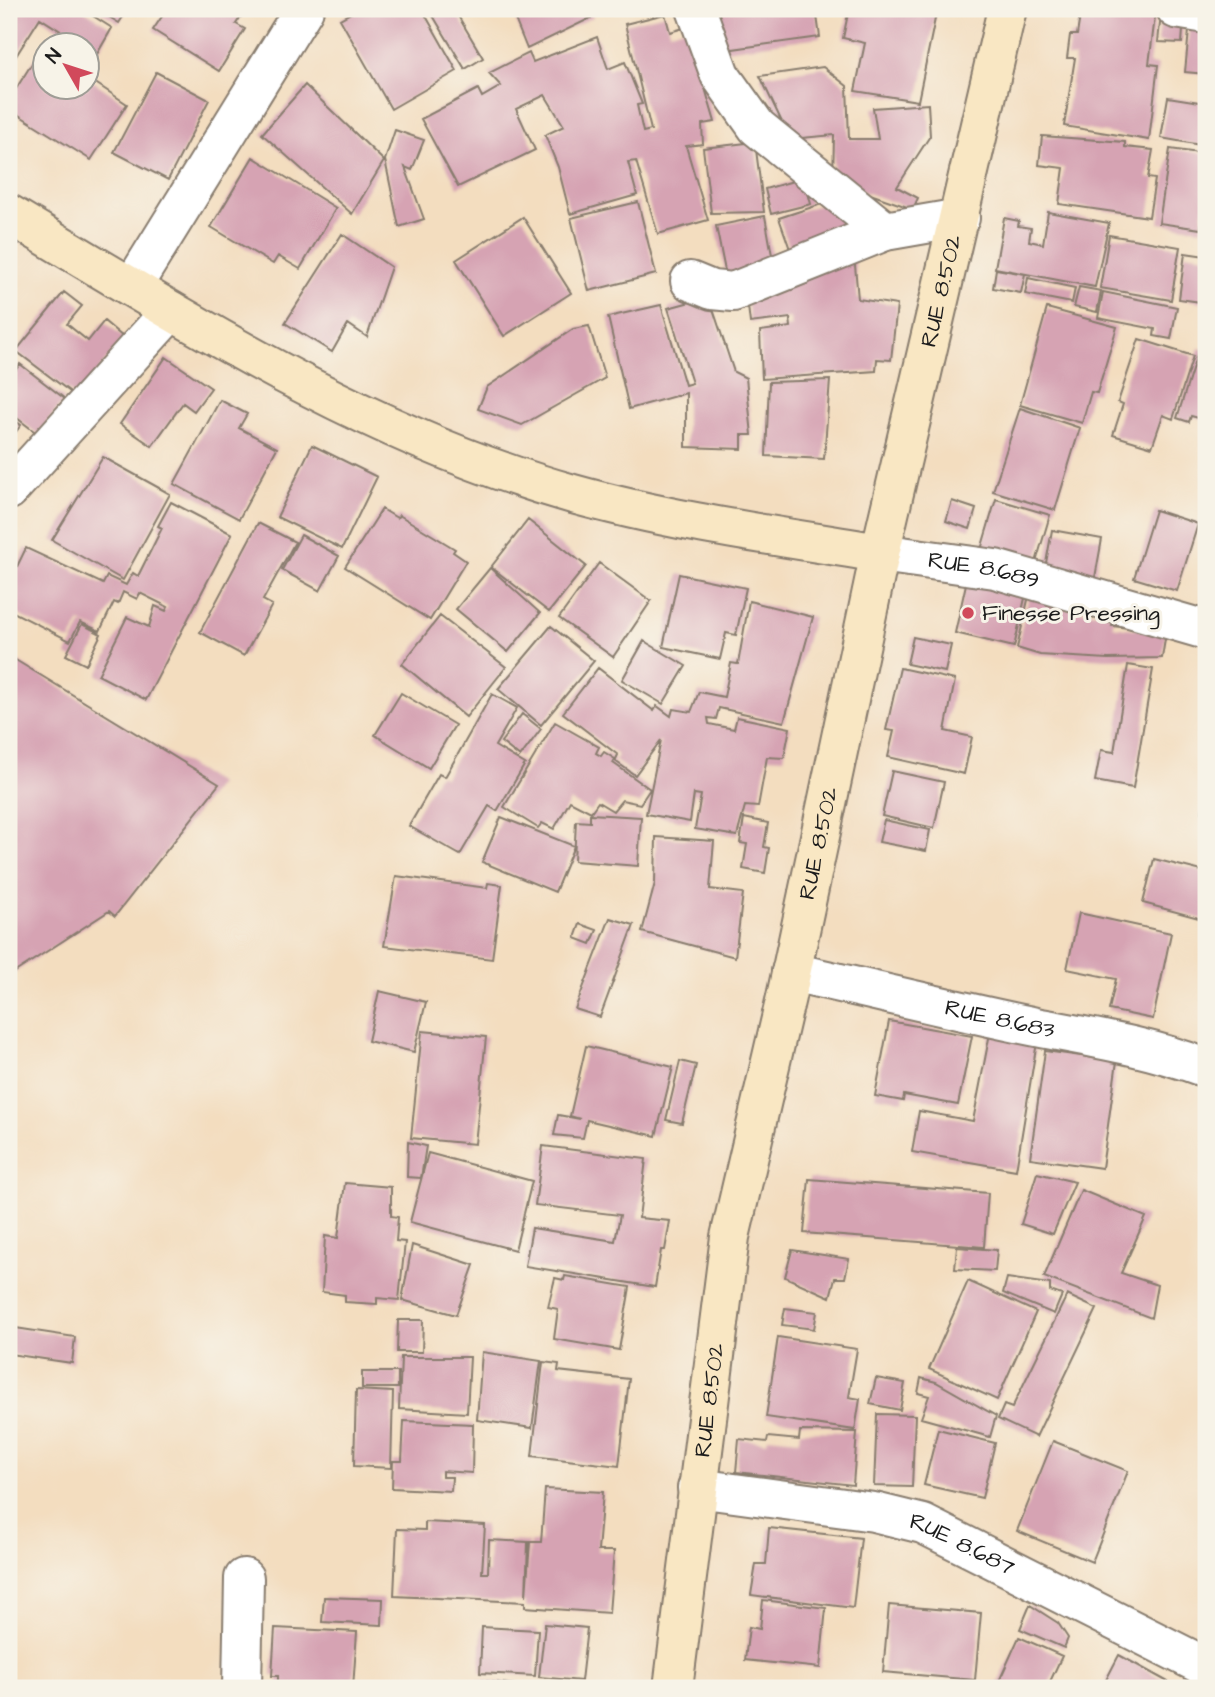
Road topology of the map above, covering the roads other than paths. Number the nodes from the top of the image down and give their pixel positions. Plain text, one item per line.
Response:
1 (304, 9) edge
2 (696, 9) edge
3 (1007, 9) edge
4 (1176, 9) edge
5 (1206, 13) edge
6 (9, 214) edge
7 (960, 218) junction
8 (885, 231) junction
9 (690, 281) dead end
10 (132, 288) junction
11 (170, 311) junction
12 (9, 490) edge
13 (880, 553) junction
14 (1206, 630) edge
15 (791, 972) junction
16 (1206, 1068) edge
17 (697, 1488) junction
18 (244, 1578) dead end
19 (1206, 1667) edge
20 (242, 1688) edge
21 (673, 1688) edge

1 - 10 street
2 - 8 street
3 - 7 main road, RUE 8.502
4 - 5 street
6 - 10 main road
7 - 8 street
7 - 13 main road, RUE 8.502
8 - 9 street
10 - 11 main road
11 - 12 street
11 - 13 main road
13 - 14 street, RUE 8.689
13 - 15 main road, RUE 8.502
15 - 16 street, RUE 8.683
15 - 17 main road, RUE 8.502
17 - 19 street, RUE 8.687
17 - 21 main road, RUE 8.502
18 - 20 street

